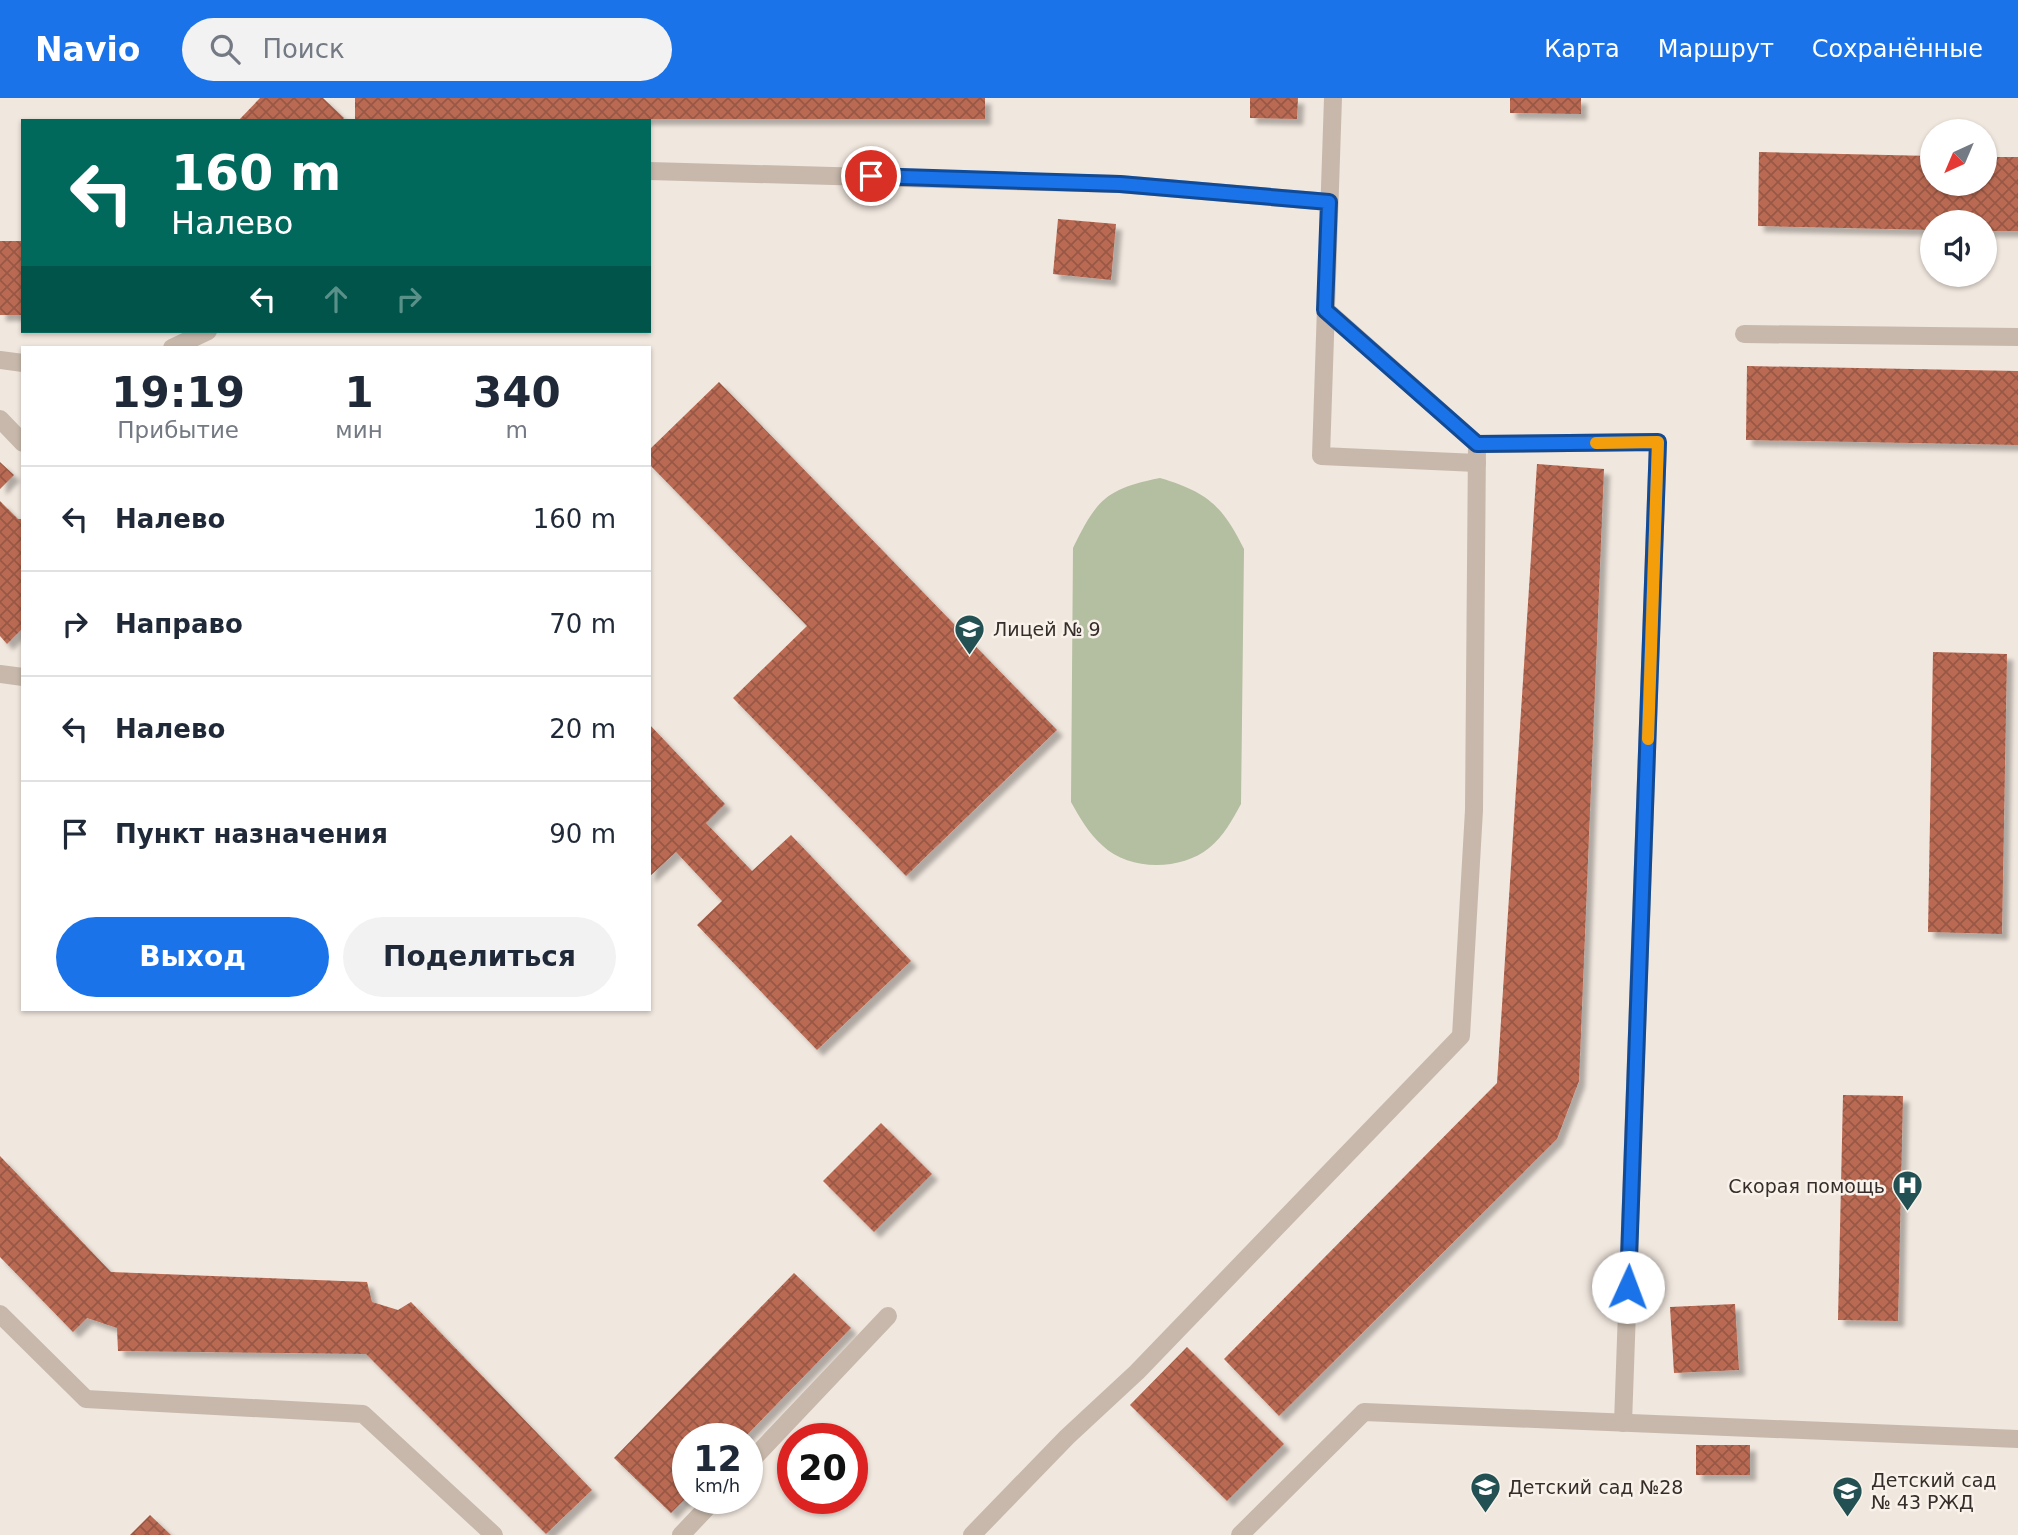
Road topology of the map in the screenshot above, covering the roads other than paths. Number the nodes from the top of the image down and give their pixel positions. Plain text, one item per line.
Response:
1 (1334, 98) edge
2 (651, 171) edge
3 (1329, 202) junction
4 (1325, 310) junction
5 (204, 333) edge
6 (1744, 334) dead end
7 (2018, 337) edge
8 (176, 346) edge
9 (0, 360) edge
10 (21, 363) edge
11 (0, 419) edge
12 (21, 441) edge
13 (1477, 444) junction
14 (1477, 464) junction
15 (0, 674) edge
16 (21, 677) edge
17 (0, 1314) edge
18 (888, 1316) dead end
19 (1623, 1423) junction
20 (2018, 1439) edge
21 (763, 1448) edge
22 (701, 1514) edge
23 (494, 1535) edge
24 (681, 1535) edge
25 (972, 1535) edge
26 (1240, 1535) edge

1 - 3 lane
2 - 3 lane
3 - 4 lane
4 - 13 lane
4 - 14 lane
5 - 8 lane
6 - 7 lane
9 - 10 lane
11 - 12 lane
13 - 14 lane
13 - 19 lane
14 - 25 lane
15 - 16 lane
17 - 23 lane
18 - 21 lane
19 - 20 lane
19 - 26 lane
22 - 24 lane

